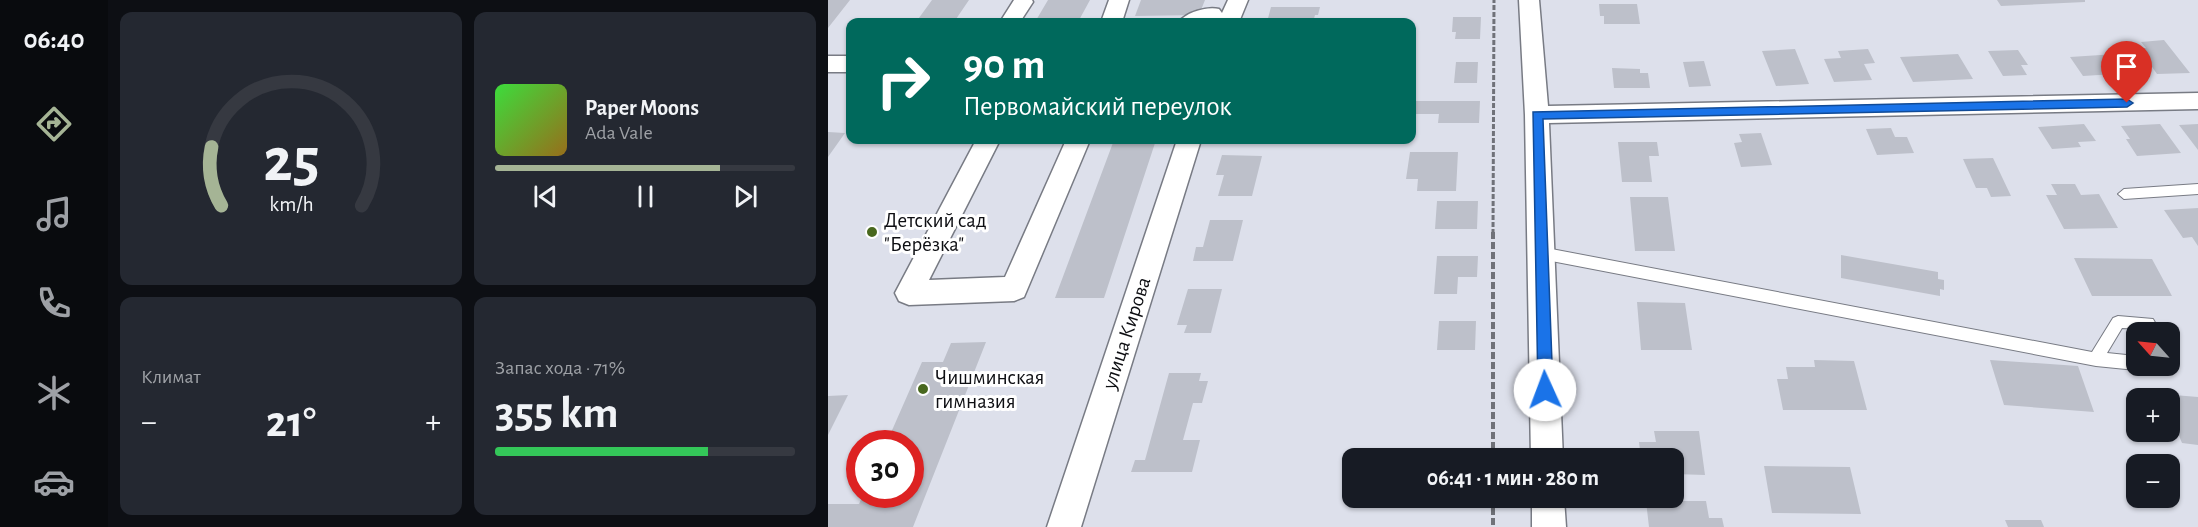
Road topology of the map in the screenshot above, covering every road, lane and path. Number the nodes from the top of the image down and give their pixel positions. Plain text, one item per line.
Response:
1 (1119, 0) edge
2 (1238, 0) edge
3 (1494, 0) edge
4 (1529, 0) edge
5 (1023, 2) dead end
6 (1013, 18) edge
7 (1113, 18) edge
8 (1220, 18) edge
9 (828, 64) edge
10 (846, 64) edge
11 (2198, 101) edge
12 (1537, 115) junction
13 (986, 144) edge
14 (1076, 144) edge
15 (1188, 144) edge
16 (2198, 189) edge
17 (2124, 194) dead end
18 (1541, 253) junction
19 (2126, 322) edge
20 (2096, 359) junction
21 (2126, 362) edge
22 (1493, 448) edge
23 (1547, 448) edge
24 (1493, 508) edge
25 (1548, 508) edge
26 (1064, 527) edge
27 (1493, 527) edge
28 (1549, 527) edge

1 - 7 street
2 - 8 street
3 - 22 path
4 - 12 street
5 - 6 street
9 - 10 street
11 - 12 street
12 - 18 street
13 - 14 street
15 - 26 street, улица Кирова
16 - 17 lane
18 - 20 lane
18 - 23 street
19 - 20 lane
20 - 21 lane
24 - 27 path
25 - 28 street

